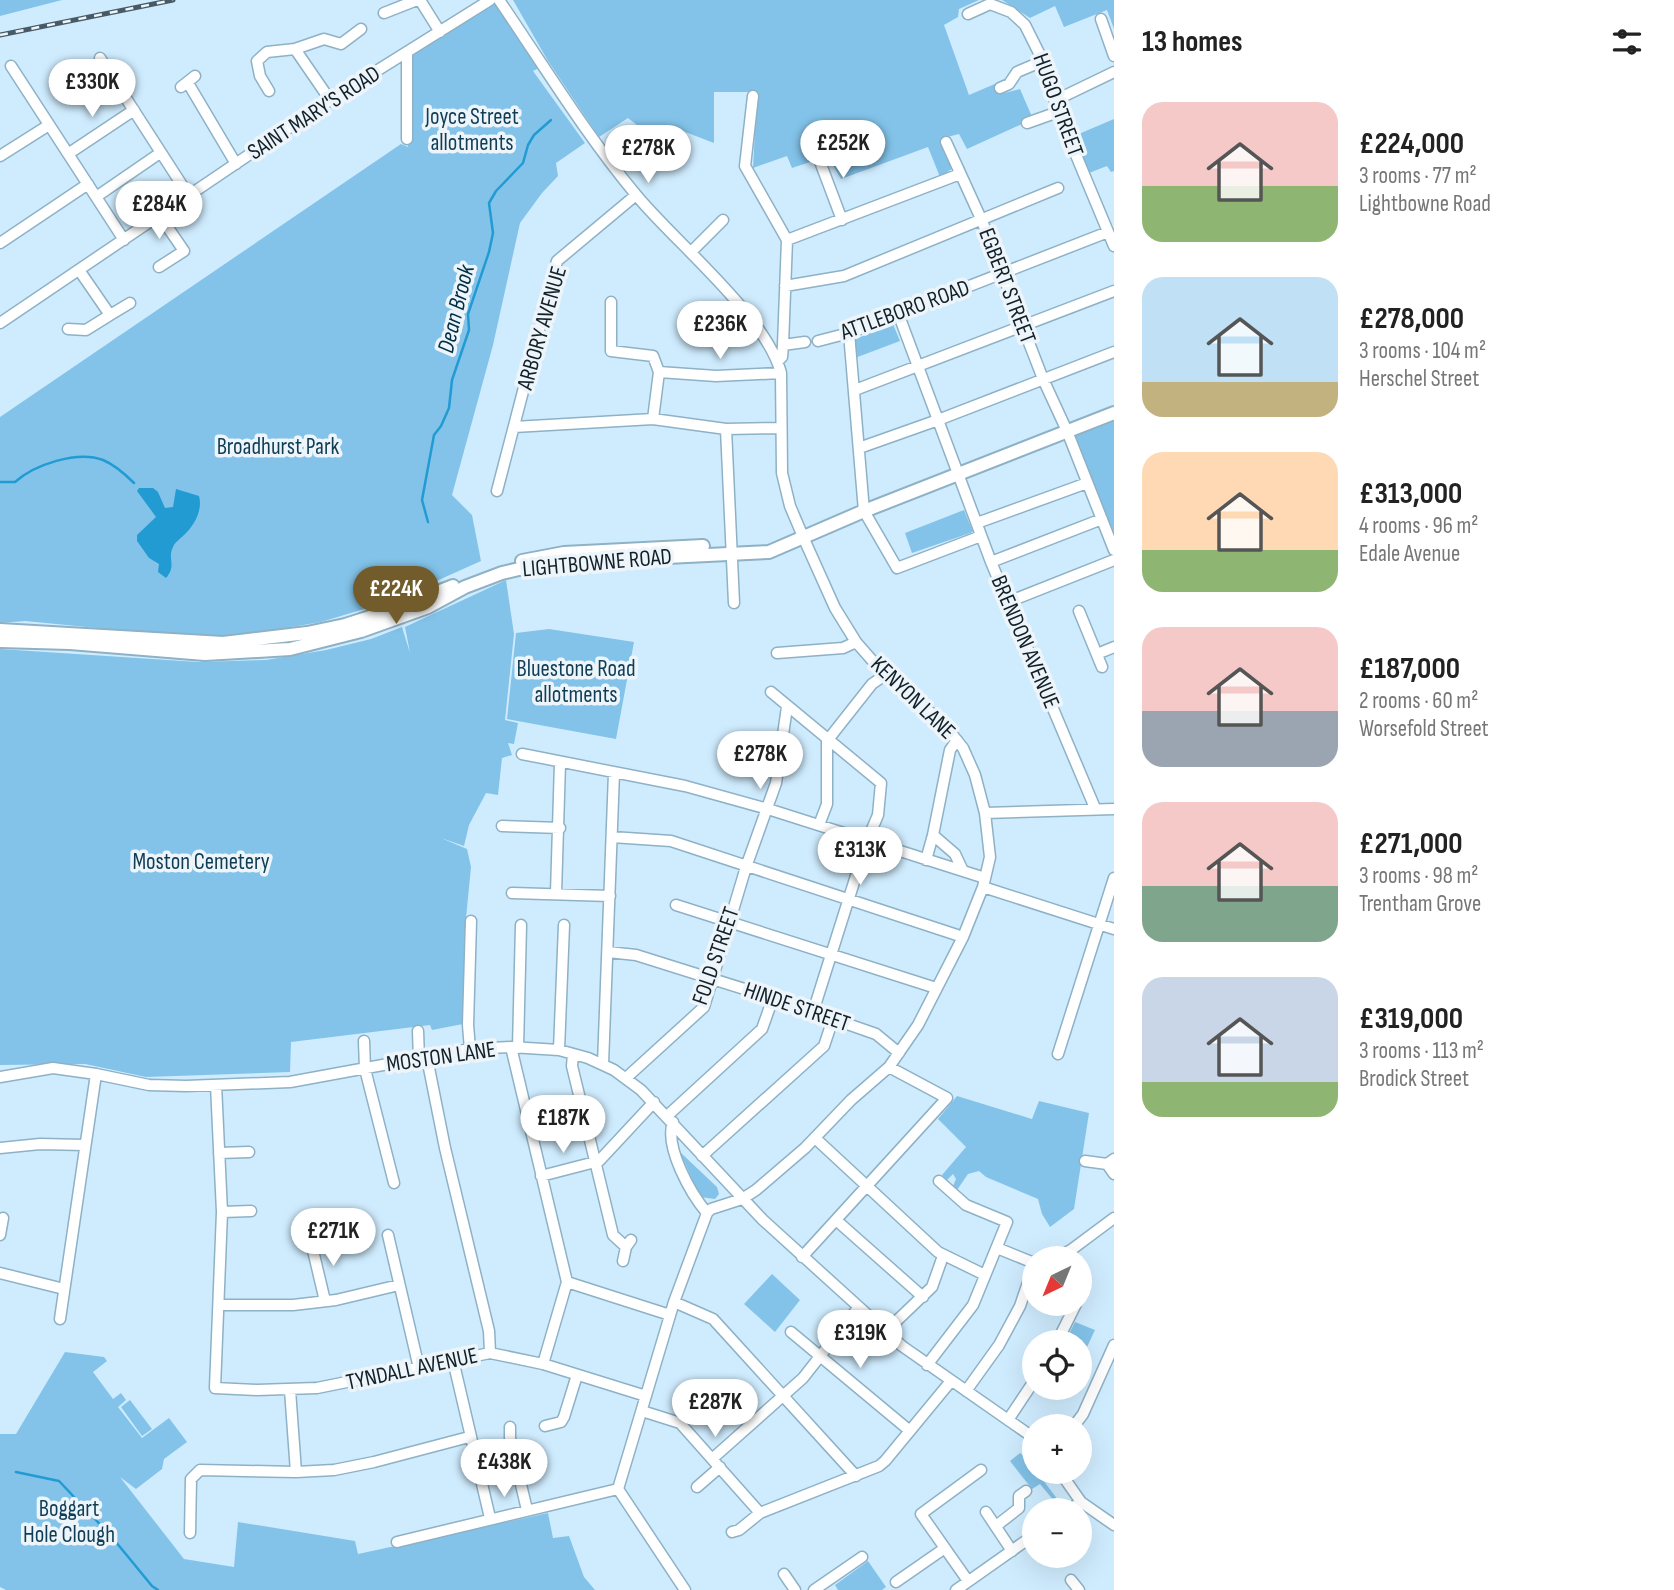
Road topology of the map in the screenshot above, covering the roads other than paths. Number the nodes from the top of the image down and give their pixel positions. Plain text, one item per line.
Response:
1 (418, 0) edge
2 (490, 0) edge
3 (499, 0) edge
4 (384, 13) dead end
5 (968, 14) dead end
6 (1101, 19) dead end
7 (360, 29) dead end
8 (440, 32) junction
9 (295, 49) junction
10 (407, 52) junction
11 (1114, 57) edge
12 (100, 58) dead end
13 (1043, 61) junction
14 (11, 66) dead end
15 (1114, 72) edge
16 (188, 82) dead end
17 (1000, 88) dead end
18 (269, 91) dead end
19 (753, 96) dead end
20 (330, 100) junction
21 (1056, 100) junction
22 (134, 110) junction
23 (1058, 112) junction
24 (1027, 123) dead end
25 (49, 125) junction
26 (407, 139) dead end
27 (946, 142) dead end
28 (816, 151) dead end
29 (160, 153) junction
30 (68, 154) junction
31 (0, 156) edge
32 (236, 164) junction
33 (960, 174) junction
34 (88, 184) junction
35 (1058, 188) dead end
36 (636, 195) junction
37 (189, 196) junction
38 (96, 197) junction
39 (160, 216) junction
40 (1114, 216) edge
41 (1103, 219) junction
42 (723, 220) dead end
43 (842, 220) junction
44 (982, 221) junction
45 (1108, 232) junction
46 (124, 240) junction
47 (787, 240) junction
48 (0, 243) edge
49 (1114, 246) edge
50 (691, 252) junction
51 (159, 267) dead end
52 (79, 270) junction
53 (1002, 274) junction
54 (785, 286) junction
55 (1114, 291) edge
56 (611, 302) dead end
57 (130, 303) dead end
58 (898, 313) junction
59 (110, 315) junction
60 (0, 323) edge
61 (1023, 327) junction
62 (68, 329) dead end
63 (849, 332) junction
64 (818, 341) dead end
65 (806, 342) dead end
66 (783, 345) junction
67 (1114, 352) edge
68 (778, 361) junction
69 (918, 367) junction
70 (659, 372) junction
71 (781, 373) junction
72 (1043, 379) junction
73 (855, 390) junction
74 (1114, 413) edge
75 (653, 419) junction
76 (938, 420) junction
77 (514, 427) junction
78 (781, 428) junction
79 (726, 429) junction
80 (1067, 431) junction
81 (859, 448) junction
82 (958, 474) junction
83 (1087, 483) junction
84 (497, 491) dead end
85 (864, 511) junction
86 (1102, 519) junction
87 (977, 523) junction
88 (981, 536) junction
89 (804, 539) junction
90 (1113, 546) edge
91 (732, 549) junction
92 (1114, 560) edge
93 (991, 562) junction
94 (1008, 602) junction
95 (734, 603) dead end
96 (1079, 611) dead end
97 (0, 630) edge
98 (0, 641) edge
99 (856, 642) junction
100 (1114, 647) edge
101 (777, 653) dead end
102 (1097, 654) junction
103 (1102, 667) dead end
104 (885, 675) junction
105 (771, 692) dead end
106 (788, 707) junction
107 (957, 740) junction
108 (827, 741) junction
109 (522, 754) dead end
110 (560, 763) junction
111 (614, 773) junction
112 (1095, 808) junction
113 (768, 809) junction
114 (1114, 809) edge
115 (985, 813) junction
116 (819, 825) junction
117 (502, 827) dead end
118 (560, 828) junction
119 (933, 835) junction
120 (612, 837) junction
121 (867, 841) junction
122 (926, 860) junction
123 (746, 867) junction
124 (963, 871) junction
125 (1114, 878) edge
126 (984, 882) junction
127 (512, 893) dead end
128 (556, 893) junction
129 (610, 896) junction
130 (849, 899) junction
131 (676, 905) dead end
132 (471, 921) dead end
133 (730, 922) junction
134 (1099, 923) junction
135 (520, 925) dead end
136 (564, 925) dead end
137 (1114, 929) edge
138 (964, 937) junction
139 (608, 952) junction
140 (832, 954) junction
141 (711, 979) junction
142 (936, 988) junction
143 (773, 998) junction
144 (813, 1012) junction
145 (833, 1018) junction
146 (418, 1031) dead end
147 (364, 1041) dead end
148 (515, 1047) junction
149 (470, 1049) junction
150 (559, 1050) junction
151 (573, 1054) junction
152 (899, 1054) junction
153 (1058, 1054) dead end
154 (423, 1059) junction
155 (603, 1064) junction
156 (889, 1067) junction
157 (365, 1069) junction
158 (96, 1074) junction
159 (0, 1077) edge
160 (626, 1077) junction
161 (216, 1085) junction
162 (654, 1102) junction
163 (670, 1119) junction
164 (681, 1132) junction
165 (670, 1137) junction
166 (815, 1138) junction
167 (85, 1145) junction
168 (0, 1147) edge
169 (249, 1152) dead end
170 (219, 1153) junction
171 (702, 1156) junction
172 (1085, 1161) dead end
173 (1110, 1161) edge
174 (595, 1163) junction
175 (1114, 1174) edge
176 (541, 1176) junction
177 (939, 1181) dead end
178 (394, 1183) dead end
179 (866, 1187) junction
180 (742, 1199) junction
181 (251, 1211) dead end
182 (222, 1212) junction
183 (707, 1213) junction
184 (4, 1218) dead end
185 (1114, 1218) edge
186 (836, 1220) junction
187 (388, 1234) dead end
188 (0, 1235) edge
189 (311, 1242) dead end
190 (1082, 1246) edge
191 (997, 1248) junction
192 (943, 1256) junction
193 (802, 1257) junction
194 (1022, 1259) edge
195 (623, 1261) dead end
196 (0, 1273) edge
197 (985, 1275) junction
198 (567, 1282) junction
199 (399, 1285) junction
200 (64, 1289) junction
201 (923, 1297) junction
202 (1022, 1300) edge
203 (325, 1301) junction
204 (674, 1302) junction
205 (220, 1305) junction
206 (858, 1308) junction
207 (670, 1315) junction
208 (60, 1319) dead end
209 (791, 1332) dead end
210 (885, 1332) junction
211 (1114, 1345) edge
212 (490, 1353) junction
213 (820, 1356) junction
214 (453, 1360) junction
215 (1111, 1361) edge
216 (543, 1364) junction
217 (927, 1365) junction
218 (419, 1368) junction
219 (577, 1375) junction
220 (951, 1381) junction
221 (290, 1390) junction
222 (966, 1391) junction
223 (784, 1395) junction
224 (646, 1396) junction
225 (1022, 1399) edge
226 (642, 1411) junction
227 (1084, 1414) edge
228 (1008, 1420) junction
229 (545, 1426) dead end
230 (510, 1427) dead end
231 (1022, 1430) edge
232 (910, 1431) junction
233 (469, 1437) junction
234 (712, 1459) junction
235 (720, 1467) junction
236 (981, 1470) dead end
237 (296, 1472) junction
238 (856, 1476) junction
239 (697, 1487) dead end
240 (618, 1489) junction
241 (1026, 1491) dead end
242 (527, 1510) junction
243 (1092, 1510) edge
244 (986, 1511) dead end
245 (760, 1513) junction
246 (490, 1518) junction
247 (1114, 1525) edge
248 (996, 1526) junction
249 (732, 1532) dead end
250 (190, 1533) dead end
251 (397, 1542) dead end
252 (1022, 1543) edge
253 (945, 1548) junction
254 (1012, 1550) junction
255 (862, 1557) dead end
256 (784, 1574) dead end
257 (1071, 1580) dead end
258 (968, 1581) junction
259 (896, 1582) dead end
260 (685, 1590) edge
261 (795, 1590) edge
262 (814, 1590) edge
263 (956, 1590) edge
264 (1079, 1590) edge

1 - 4 street
1 - 8 street
2 - 8 street, SAINT MARY'S ROAD
3 - 36 street
5 - 13 street, HUGO STREET
6 - 11 street
7 - 9 street
8 - 10 street, SAINT MARY'S ROAD
9 - 18 street
9 - 20 street
10 - 20 street, SAINT MARY'S ROAD
10 - 26 street
12 - 22 street
13 - 17 street
13 - 21 street, HUGO STREET
14 - 25 street
15 - 21 street
16 - 32 street
19 - 47 street
20 - 32 street, SAINT MARY'S ROAD
21 - 23 street, HUGO STREET
22 - 29 street
22 - 30 street
23 - 24 street
23 - 41 street, HUGO STREET
25 - 30 street
25 - 31 street
27 - 33 street, EGBERT STREET
28 - 43 street
29 - 37 street
29 - 38 street
30 - 34 street
32 - 37 street, SAINT MARY'S ROAD
33 - 43 street
33 - 44 street, EGBERT STREET
34 - 38 street
34 - 48 street
35 - 44 street
36 - 50 street
36 - 77 street, ARBORY AVENUE
37 - 39 street, SAINT MARY'S ROAD
38 - 46 street
39 - 46 street, SAINT MARY'S ROAD
39 - 51 street
40 - 41 street
41 - 45 street, HUGO STREET
42 - 50 street
43 - 47 street
44 - 53 street, EGBERT STREET
44 - 54 street
45 - 49 street, HUGO STREET
45 - 53 street, ATTLEBORO ROAD
46 - 52 street, SAINT MARY'S ROAD
47 - 54 street
50 - 68 street
52 - 59 street
52 - 60 street, SAINT MARY'S ROAD
53 - 58 street, ATTLEBORO ROAD
53 - 61 street, EGBERT STREET
54 - 66 street
55 - 61 street
56 - 70 street
57 - 59 street
58 - 63 street, ATTLEBORO ROAD
58 - 69 street, BRENDON AVENUE
59 - 62 street
61 - 69 street
61 - 72 street, EGBERT STREET
63 - 64 street, ATTLEBORO ROAD
63 - 73 street
65 - 66 street
66 - 68 street
67 - 72 street
68 - 71 street, KENYON LANE
69 - 73 street
69 - 76 street, BRENDON AVENUE
70 - 71 street
70 - 75 street
71 - 78 street, KENYON LANE
72 - 76 street
72 - 80 street, EGBERT STREET
73 - 81 street
74 - 80 main road, LIGHTBOWNE ROAD
75 - 77 street
75 - 79 street
76 - 81 street
76 - 82 street, BRENDON AVENUE
77 - 84 street, ARBORY AVENUE
78 - 79 street
78 - 89 street, KENYON LANE
79 - 91 street
80 - 82 main road, LIGHTBOWNE ROAD
80 - 83 street, EGBERT STREET
81 - 85 street
82 - 85 main road, LIGHTBOWNE ROAD
82 - 87 street, BRENDON AVENUE
83 - 86 street, EGBERT STREET
83 - 87 street
85 - 88 street
85 - 89 main road, LIGHTBOWNE ROAD
86 - 90 street, EGBERT STREET
86 - 93 street
87 - 88 street, BRENDON AVENUE
88 - 93 street, BRENDON AVENUE
89 - 91 main road, LIGHTBOWNE ROAD
89 - 99 street, KENYON LANE
91 - 95 street
91 - 97 main road, LIGHTBOWNE ROAD
91 - 98 main road, LIGHTBOWNE ROAD
92 - 94 street
93 - 94 street, BRENDON AVENUE
94 - 112 street, BRENDON AVENUE
96 - 102 street
99 - 101 street
99 - 104 street, KENYON LANE
100 - 102 street
102 - 103 street
104 - 107 street, KENYON LANE
104 - 108 street
105 - 106 street
106 - 108 street
106 - 113 street, FOLD STREET
107 - 115 street, KENYON LANE
107 - 119 street
108 - 116 street
108 - 121 street
109 - 110 street
110 - 111 street
110 - 118 street
111 - 113 street
111 - 120 street
112 - 114 street
112 - 115 street
113 - 116 street
113 - 123 street, FOLD STREET
115 - 126 street, KENYON LANE
116 - 121 street
117 - 118 street
118 - 128 street
119 - 122 street
119 - 124 street
120 - 123 street
120 - 129 street
121 - 122 street
121 - 130 street
122 - 124 street
123 - 130 street
123 - 133 street, FOLD STREET
124 - 126 street
125 - 134 street
126 - 134 street
126 - 138 street, KENYON LANE
127 - 128 street
128 - 129 street
129 - 139 street
130 - 138 street
130 - 140 street
131 - 133 street
132 - 149 street
133 - 140 street
133 - 141 street, FOLD STREET
134 - 137 street
134 - 153 street
135 - 148 street
136 - 150 street
138 - 142 street, KENYON LANE
139 - 141 street, HINDE STREET
139 - 155 street
140 - 142 street
140 - 144 street
141 - 143 street, HINDE STREET
141 - 160 street, FOLD STREET
142 - 152 street, KENYON LANE
143 - 144 street, HINDE STREET
143 - 163 street
144 - 145 street, HINDE STREET
145 - 152 street, HINDE STREET
145 - 171 street
146 - 154 street
147 - 157 street
148 - 149 street, MOSTON LANE
148 - 150 street, MOSTON LANE
148 - 176 street
149 - 154 street, MOSTON LANE
150 - 151 street, MOSTON LANE
151 - 155 street, MOSTON LANE
151 - 174 street
152 - 156 street, KENYON LANE
154 - 157 street, MOSTON LANE
154 - 212 street
155 - 160 street, MOSTON LANE
156 - 166 street, KENYON LANE
156 - 179 street
157 - 161 street, MOSTON LANE
157 - 178 street
158 - 159 street, MOSTON LANE
158 - 161 street, MOSTON LANE
158 - 167 street
160 - 162 street, MOSTON LANE
161 - 170 street
162 - 163 street, MOSTON LANE
162 - 174 street
163 - 164 street, MOSTON LANE
163 - 165 street
164 - 165 street
164 - 171 street, MOSTON LANE
165 - 183 street
166 - 179 street
166 - 180 street, KENYON LANE
167 - 168 street
167 - 200 street
169 - 170 street
170 - 182 street
171 - 180 street, MOSTON LANE
172 - 173 street
173 - 175 street
174 - 176 street
174 - 195 street
176 - 198 street
177 - 191 street
179 - 186 street
179 - 192 street
180 - 183 street, KENYON LANE
180 - 193 street, MOSTON LANE
181 - 182 street
182 - 205 street
183 - 204 street
184 - 188 street
185 - 190 street
186 - 193 street
186 - 201 street
187 - 199 street
189 - 203 street
191 - 194 street
191 - 197 street
192 - 197 street
192 - 201 street
193 - 206 street, MOSTON LANE
196 - 200 street
197 - 217 street
198 - 207 street
198 - 216 street
199 - 203 street
199 - 218 street
200 - 208 street
201 - 210 street
202 - 222 street
203 - 205 street
204 - 207 street
204 - 223 street
205 - 221 street, TYNDALL AVENUE
206 - 210 street, MOSTON LANE
206 - 213 street
207 - 224 street
209 - 213 street
210 - 217 street, MOSTON LANE
211 - 215 street
212 - 214 street, TYNDALL AVENUE
212 - 216 street, TYNDALL AVENUE
213 - 223 street
213 - 232 street
214 - 218 street, TYNDALL AVENUE
214 - 233 street
215 - 227 street
216 - 219 street, TYNDALL AVENUE
217 - 220 street, MOSTON LANE
218 - 221 street, TYNDALL AVENUE
219 - 224 street, TYNDALL AVENUE
219 - 229 street
220 - 222 street, MOSTON LANE
220 - 232 street
221 - 237 street
222 - 228 street, MOSTON LANE
223 - 234 street
223 - 238 street
224 - 226 street
225 - 228 street
226 - 234 street
226 - 240 street
228 - 231 street, MOSTON LANE
230 - 242 street
232 - 238 street
233 - 237 street
233 - 246 street
234 - 235 street
235 - 239 street
235 - 245 street
236 - 253 street
237 - 250 street
238 - 245 street
240 - 242 street
240 - 260 street
241 - 248 street
242 - 246 street
243 - 247 street
244 - 248 street
245 - 249 street
246 - 251 street
248 - 254 street
252 - 254 street
253 - 258 street
253 - 259 street
254 - 258 street
255 - 262 street
256 - 261 street
257 - 264 street
258 - 263 street

